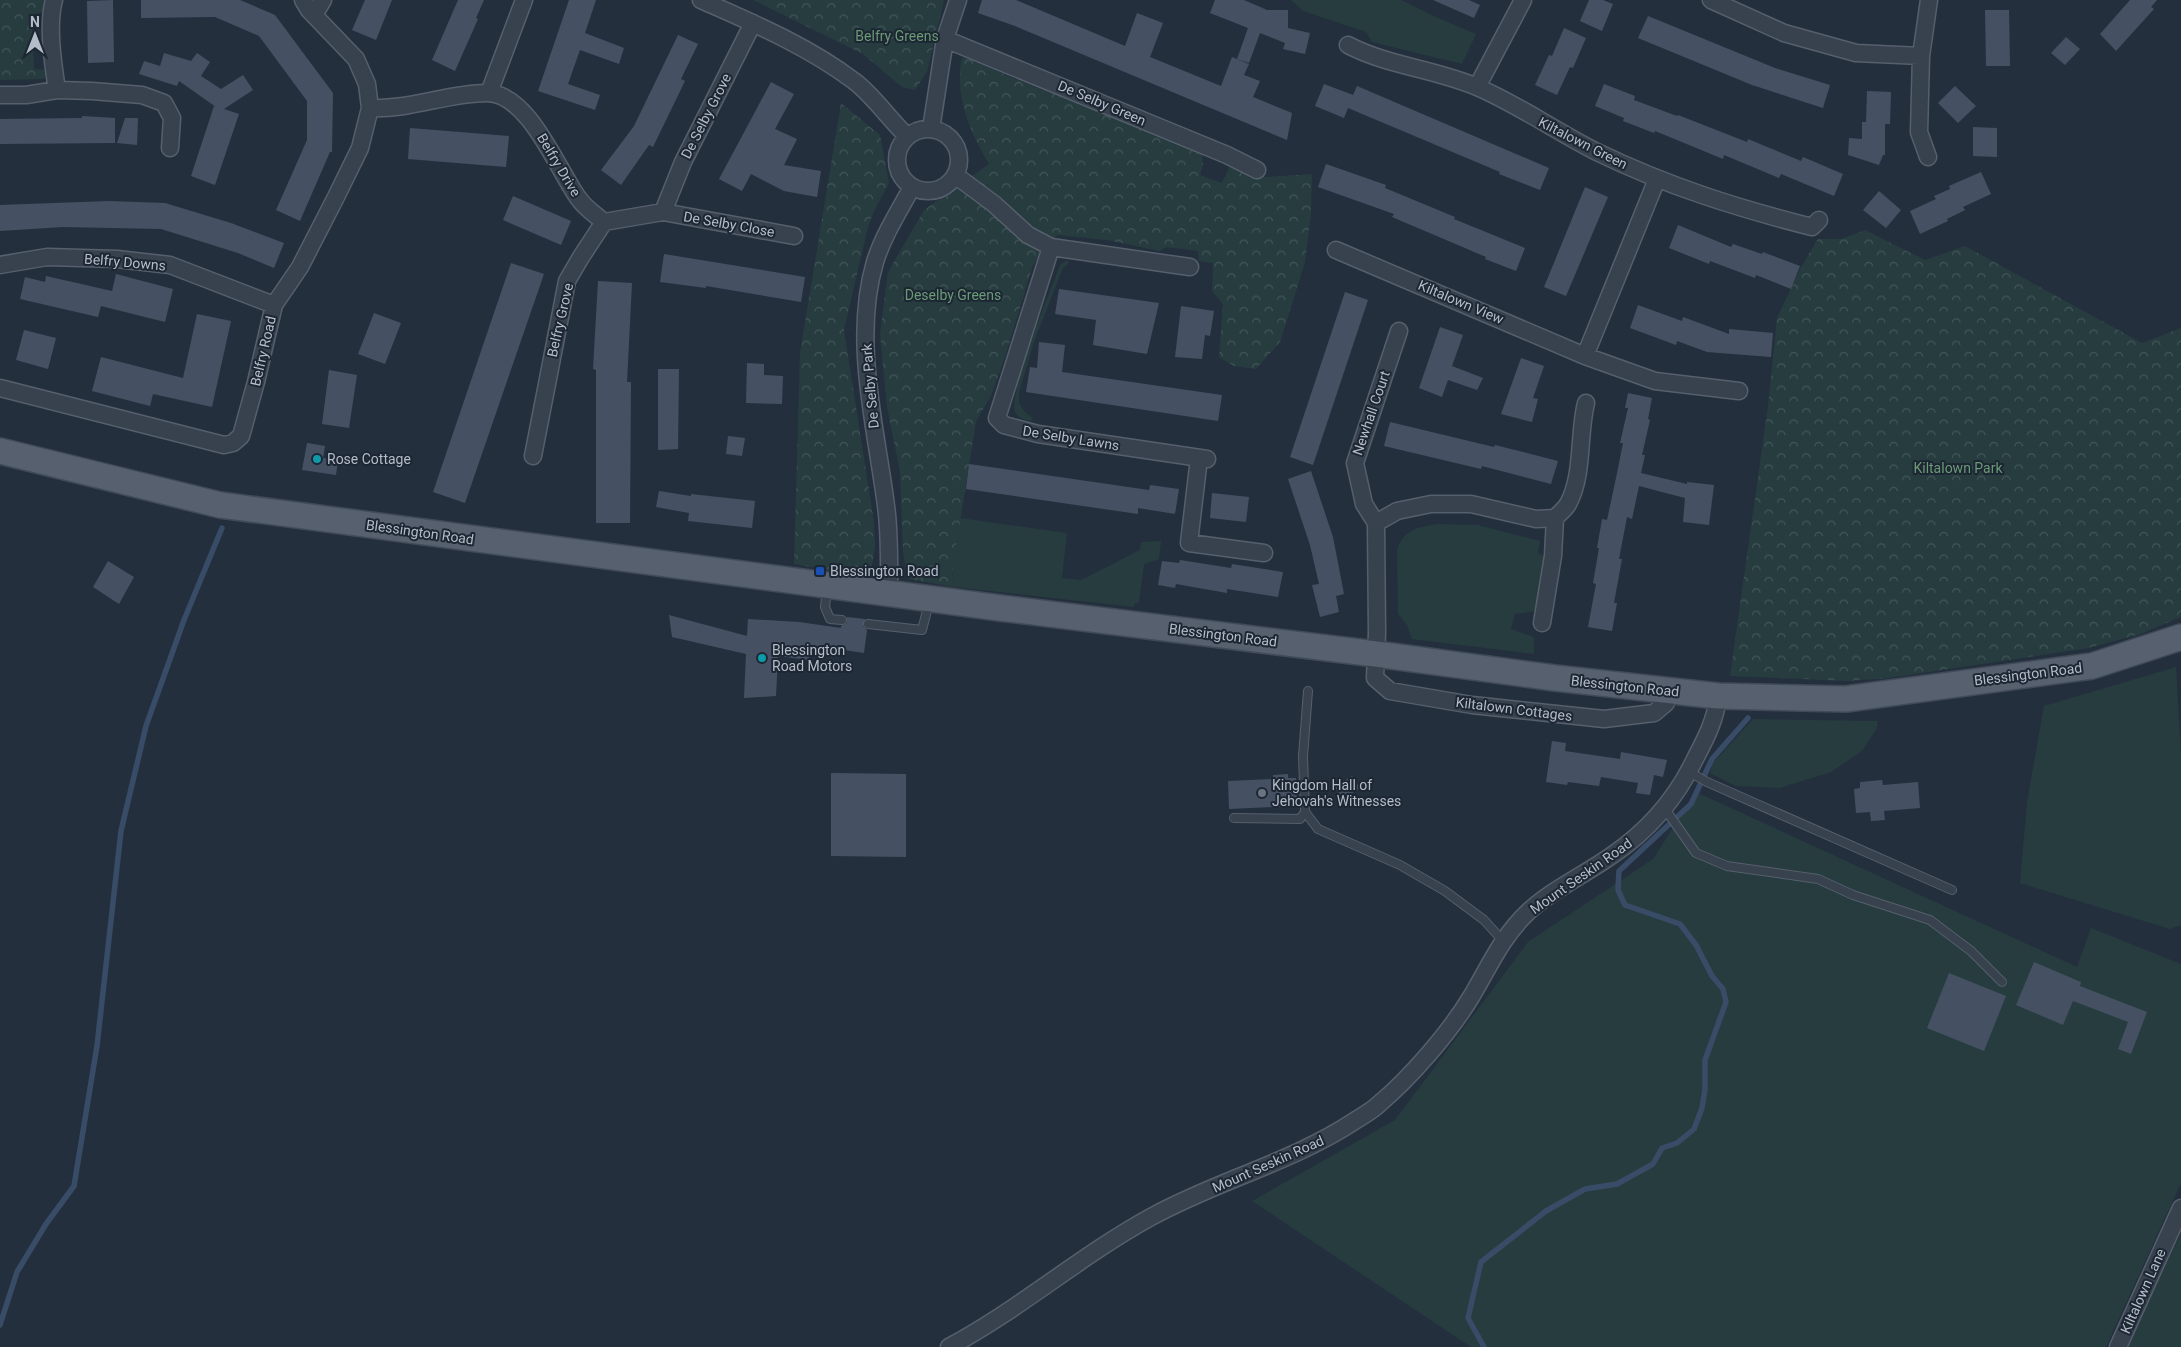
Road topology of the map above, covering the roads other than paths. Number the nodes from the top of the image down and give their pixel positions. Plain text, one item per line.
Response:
1 (54, 0) edge
2 (303, 0) edge
3 (323, 0) edge
4 (524, 0) edge
5 (701, 0) edge
6 (958, 0) edge
7 (1523, 0) edge
8 (1711, 0) edge
9 (1929, 0) edge
10 (314, 15) junction
11 (753, 22) junction
12 (945, 39) junction
13 (1348, 45) dead end
14 (1921, 56) junction
15 (1477, 87) junction
16 (57, 90) junction
17 (490, 93) junction
18 (0, 95) edge
19 (370, 108) junction
20 (931, 129) junction
21 (907, 136) junction
22 (170, 148) dead end
23 (1928, 157) dead end
24 (1256, 170) dead end
25 (955, 175) junction
26 (1657, 179) junction
27 (912, 187) junction
28 (663, 212) junction
29 (1819, 220) dead end
30 (604, 222) junction
31 (794, 236) dead end
32 (1051, 247) junction
33 (1336, 250) dead end
34 (0, 265) edge
35 (1190, 267) dead end
36 (274, 304) junction
37 (1399, 331) dead end
38 (1585, 356) junction
39 (0, 388) edge
40 (1739, 391) dead end
41 (1586, 402) dead end
42 (0, 451) edge
43 (533, 456) dead end
44 (1555, 518) junction
45 (1376, 523) junction
46 (1264, 553) dead end
47 (827, 584) junction
48 (889, 593) junction
49 (930, 599) junction
50 (842, 620) dead end
51 (868, 624) dead end
52 (1542, 624) dead end
53 (2181, 637) edge
54 (1376, 654) junction
55 (1667, 690) junction
56 (1308, 691) dead end
57 (1718, 696) junction
58 (1693, 775) junction
59 (1305, 812) junction
60 (1667, 814) junction
61 (1234, 818) dead end
62 (1952, 890) dead end
63 (1503, 941) junction
64 (2002, 982) dead end
65 (2181, 1208) edge
66 (949, 1347) edge
67 (2118, 1347) edge

1 - 16 street
2 - 10 street, Belfry Road
3 - 10 street
4 - 17 street
5 - 11 street
6 - 12 street
7 - 15 street
8 - 14 street
9 - 14 street
10 - 19 street, Belfry Road
11 - 21 street
11 - 28 street, De Selby Grove
12 - 20 street
12 - 24 street, De Selby Green
13 - 15 street, Kiltalown Green
14 - 23 street
15 - 26 street, Kiltalown Green
16 - 18 street
16 - 22 street
17 - 19 street
17 - 30 street, Belfry Drive
19 - 36 street, Belfry Road
20 - 21 street
20 - 25 street
21 - 27 street
25 - 27 street
25 - 32 street
26 - 29 street, Kiltalown Green
26 - 38 street
27 - 48 street, De Selby Park
28 - 30 street
28 - 31 street, De Selby Close
30 - 43 street, Belfry Grove
32 - 35 street
32 - 46 street, De Selby Lawns
33 - 38 street, Kiltalown View
34 - 36 street, Belfry Downs
36 - 39 street, Belfry Road
37 - 45 street, Newhall Court
38 - 40 street, Kiltalown View
41 - 44 street
42 - 47 main road, Blessington Road
44 - 45 street
44 - 52 street
45 - 54 street
47 - 48 main road, Blessington Road
47 - 50 lane
48 - 49 main road, Blessington Road
49 - 51 lane
49 - 54 main road, Blessington Road
53 - 57 main road, Blessington Road
54 - 55 main road, Blessington Road
54 - 55 street, Kiltalown Cottages
55 - 57 main road, Blessington Road
56 - 59 lane
57 - 58 street, Mount Seskin Road
58 - 60 street, Mount Seskin Road
58 - 62 lane
59 - 61 lane
59 - 63 lane
60 - 63 street, Mount Seskin Road
60 - 64 lane
63 - 66 street, Mount Seskin Road
65 - 67 street, Kiltalown Lane

